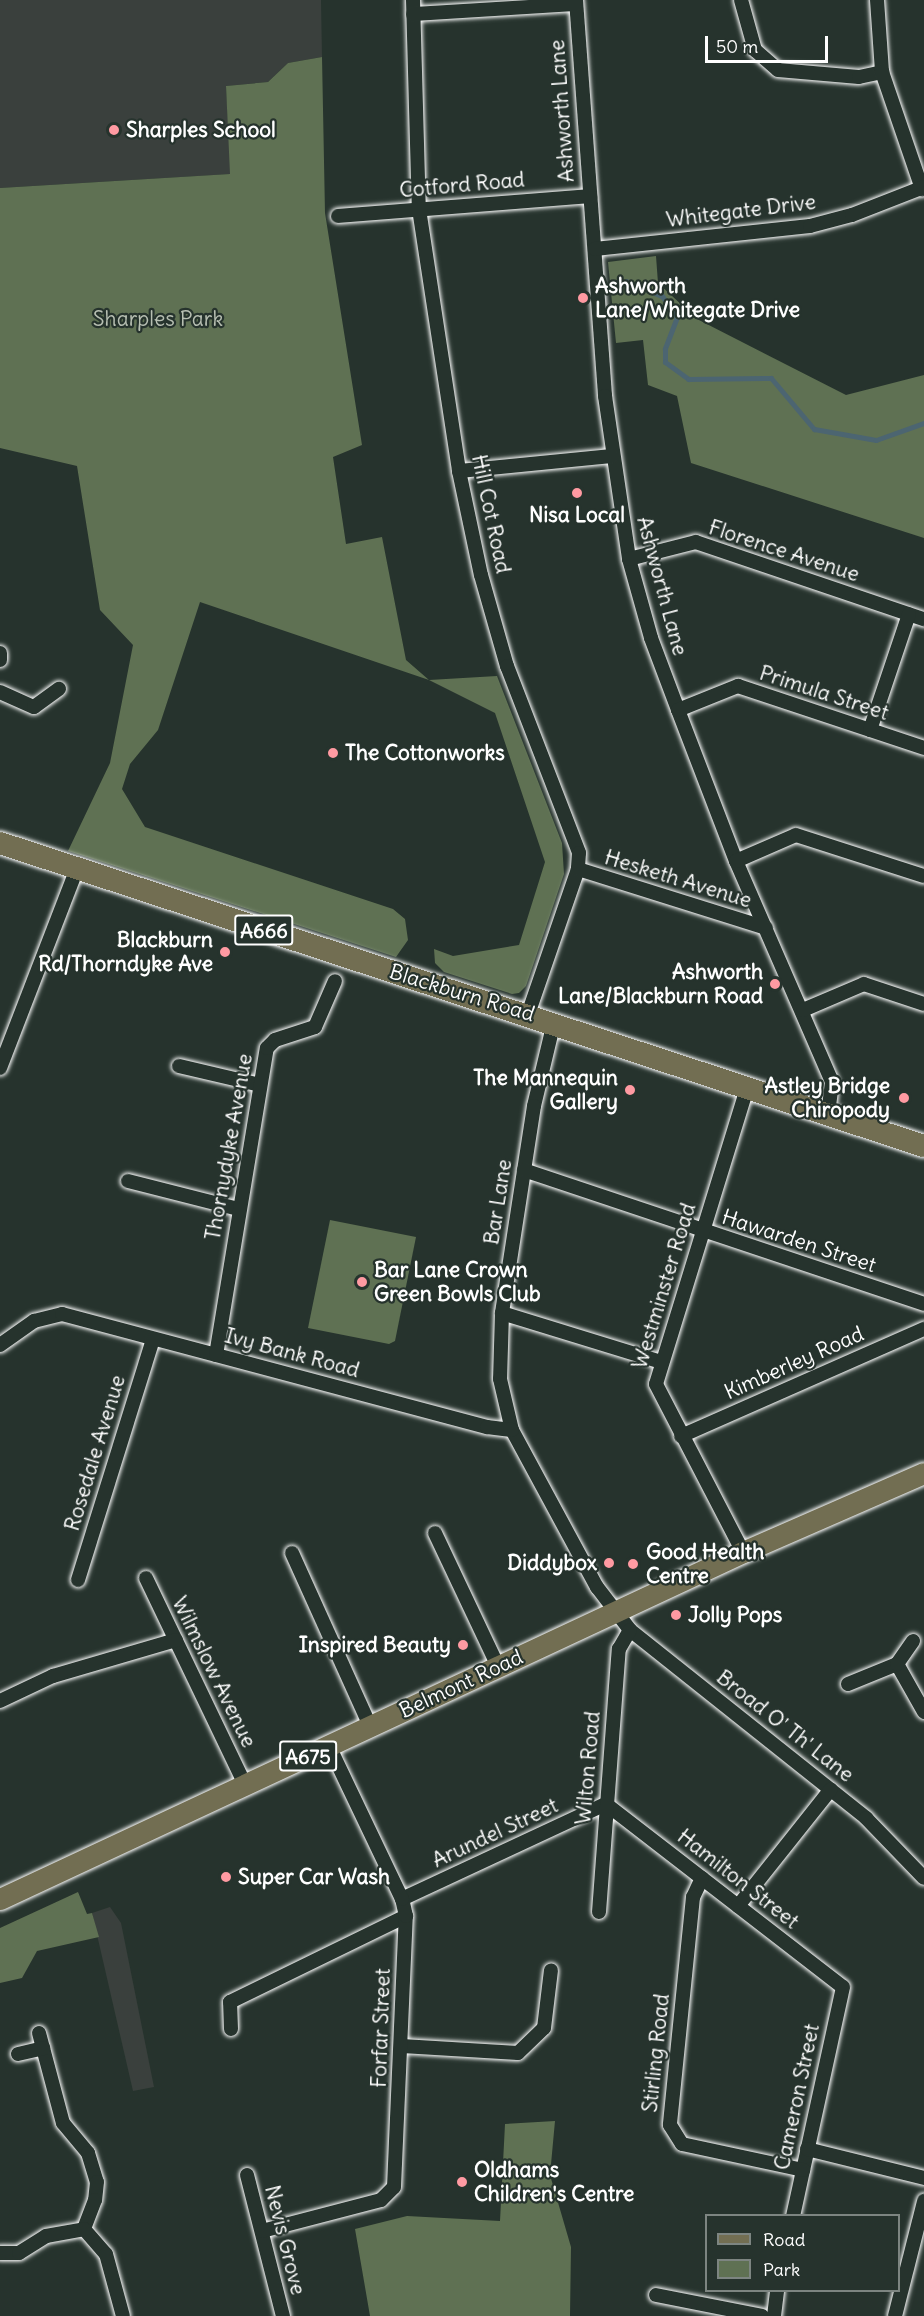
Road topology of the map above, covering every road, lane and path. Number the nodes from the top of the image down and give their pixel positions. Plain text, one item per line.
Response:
1 (741, 0) edge
2 (877, 0) edge
3 (576, 2) edge
4 (413, 7) edge
5 (882, 72) junction
6 (923, 188) edge
7 (590, 196) junction
8 (419, 209) junction
9 (338, 216) dead end
10 (595, 249) junction
11 (612, 456) junction
12 (459, 471) junction
13 (629, 559) junction
14 (909, 614) junction
15 (924, 619) edge
16 (0, 652) edge
17 (0, 660) edge
18 (59, 689) dead end
19 (0, 692) edge
20 (678, 710) junction
21 (870, 730) junction
22 (924, 748) edge
23 (0, 843) edge
24 (736, 861) junction
25 (578, 869) junction
26 (76, 870) junction
27 (924, 876) edge
28 (766, 928) junction
29 (335, 981) dead end
30 (924, 1004) edge
31 (802, 1010) junction
32 (528, 1014) junction
33 (554, 1022) junction
34 (178, 1066) dead end
35 (0, 1068) edge
36 (260, 1085) junction
37 (747, 1088) junction
38 (828, 1114) junction
39 (924, 1146) edge
40 (524, 1170) junction
41 (128, 1181) dead end
42 (239, 1209) junction
43 (702, 1232) junction
44 (924, 1304) edge
45 (502, 1313) junction
46 (924, 1329) edge
47 (153, 1339) junction
48 (0, 1345) edge
49 (216, 1355) junction
50 (661, 1362) junction
51 (512, 1430) junction
52 (681, 1436) junction
53 (924, 1473) edge
54 (435, 1533) dead end
55 (743, 1552) junction
56 (292, 1553) dead end
57 (146, 1578) dead end
58 (78, 1580) dead end
59 (616, 1613) junction
60 (630, 1630) junction
61 (176, 1640) junction
62 (913, 1641) dead end
63 (897, 1664) junction
64 (498, 1666) junction
65 (848, 1684) dead end
66 (0, 1701) edge
67 (924, 1712) edge
68 (370, 1726) junction
69 (329, 1746) junction
70 (245, 1785) junction
71 (831, 1789) junction
72 (606, 1804) junction
73 (702, 1878) junction
74 (924, 1878) edge
75 (0, 1899) edge
76 (402, 1899) junction
77 (738, 1906) junction
78 (598, 1912) dead end
79 (406, 1916) junction
80 (551, 1970) dead end
81 (843, 1987) joint
82 (231, 2029) dead end
83 (39, 2033) dead end
84 (402, 2046) junction
85 (43, 2048) junction
86 (18, 2054) dead end
87 (807, 2149) junction
88 (803, 2170) junction
89 (247, 2175) dead end
90 (924, 2178) edge
91 (924, 2201) edge
92 (793, 2214) edge
93 (84, 2229) junction
94 (262, 2231) junction
95 (0, 2253) edge
96 (777, 2292) edge
97 (656, 2295) dead end
98 (123, 2316) edge
99 (283, 2316) edge
100 (762, 2316) edge
101 (774, 2316) edge
102 (895, 2316) edge

1 - 5 street
2 - 5 street
3 - 4 street
3 - 7 street, Ashworth Lane
4 - 8 street, Hill Cot Road
5 - 6 street
6 - 10 street, Whitegate Drive
7 - 8 street, Cotford Road
7 - 10 street, Ashworth Lane
8 - 9 street, Cotford Road
8 - 12 street, Hill Cot Road
10 - 11 street, Ashworth Lane
11 - 12 street
11 - 13 street, Ashworth Lane
12 - 25 street, Hill Cot Road
13 - 14 street, Florence Avenue
13 - 20 street, Ashworth Lane
14 - 15 street, Florence Avenue
14 - 21 street
16 - 17 street
18 - 19 street
20 - 21 street, Primula Street
20 - 24 street, Ashworth Lane
21 - 22 street, Primula Street
23 - 26 highway, Blackburn Road / A666
24 - 27 street
24 - 28 street, Ashworth Lane
25 - 28 street, Hesketh Avenue
25 - 32 street, Hill Cot Road
26 - 32 highway, Blackburn Road / A666
26 - 35 street
28 - 31 street, Ashworth Lane
29 - 36 street, Thornydyke Avenue
30 - 31 street
31 - 38 street, Ashworth Lane
32 - 33 highway, Blackburn Road / A666
33 - 37 highway, Blackburn Road / A666
33 - 40 street, Bar Lane
34 - 36 street
36 - 42 street, Thornydyke Avenue
37 - 38 highway, Blackburn Road / A666
37 - 43 street, Westminster Road
38 - 39 highway, Blackburn Road / A666
40 - 43 street, Hawarden Street
40 - 45 street, Bar Lane
41 - 42 street
42 - 49 street, Thornydyke Avenue
43 - 44 street, Hawarden Street
43 - 50 street, Westminster Road
45 - 50 street
45 - 51 street, Bar Lane
46 - 52 street, Kimberley Road
47 - 48 street, Ivy Bank Road
47 - 49 street, Ivy Bank Road
47 - 58 street, Rosedale Avenue
49 - 51 street, Ivy Bank Road
50 - 52 street, Westminster Road
51 - 59 street, Bar Lane
52 - 55 street, Westminster Road
53 - 55 main road, Belmont Road / A675
54 - 64 street
55 - 59 main road, Belmont Road / A675
56 - 68 street
57 - 61 street, Wilmslow Avenue
59 - 60 street, Broad O' Th' Lane
59 - 64 main road, Belmont Road / A675
60 - 71 street, Broad O' Th' Lane
60 - 72 street, Wilton Road
61 - 66 street
61 - 70 street, Wilmslow Avenue
62 - 63 street
63 - 65 street
63 - 67 street
64 - 68 main road, Belmont Road / A675
68 - 69 main road, Belmont Road / A675
69 - 70 main road, Belmont Road / A675
69 - 76 street, Forfar Street
70 - 75 main road, Belmont Road / A675
71 - 74 street, Broad O' Th' Lane
71 - 77 street
72 - 73 street, Hamilton Street
72 - 76 street, Arundel Street
72 - 78 street, Wilton Road
73 - 77 street, Hamilton Street
73 - 88 street, Stirling Road
76 - 79 street, Forfar Street
77 - 81 street, Hamilton Street
79 - 82 street
79 - 84 street, Forfar Street
80 - 84 street
81 - 87 street, Cameron Street
83 - 85 street
84 - 94 street, Forfar Street
85 - 86 street
85 - 93 street
87 - 88 street, Cameron Street
87 - 90 street
88 - 92 street, Cameron Street
89 - 94 street, Nevis Grove
91 - 102 street
93 - 95 street
93 - 98 street
94 - 99 street, Nevis Grove
96 - 101 street
97 - 100 street

